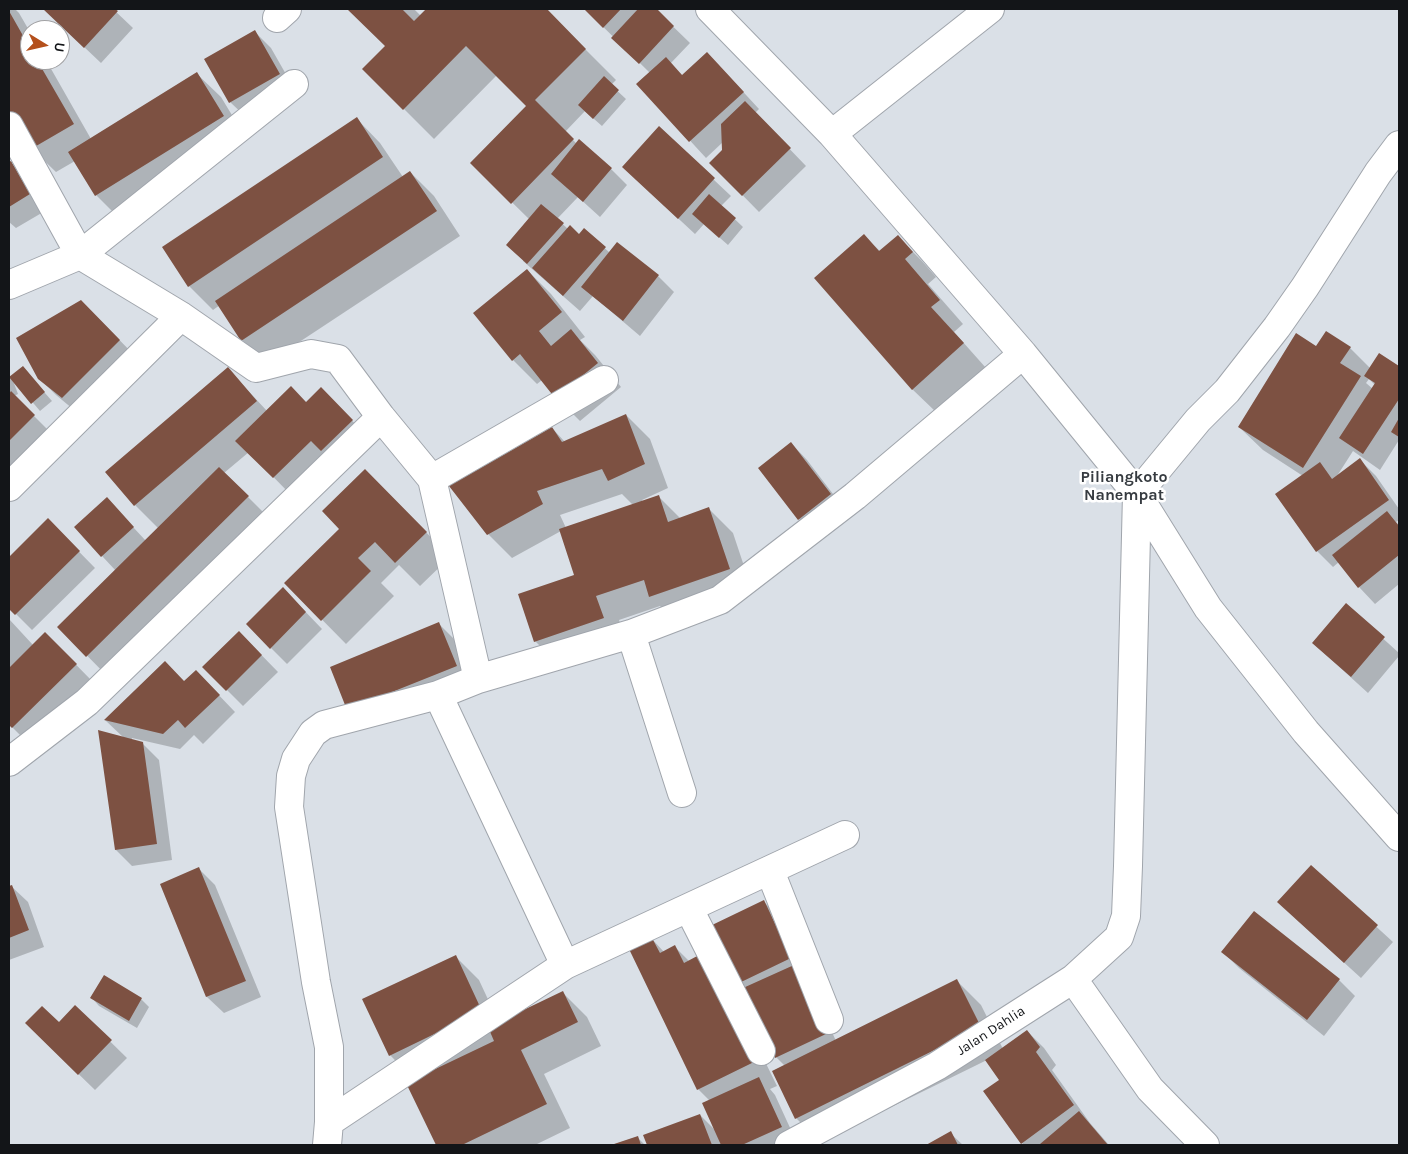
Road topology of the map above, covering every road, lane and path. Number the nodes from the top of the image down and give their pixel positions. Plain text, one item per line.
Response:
1 (710, 9) edge
2 (990, 9) edge
3 (294, 84) dead end
4 (9, 126) edge
5 (832, 134) junction
6 (1399, 145) edge
7 (80, 255) junction
8 (9, 285) edge
9 (181, 316) junction
10 (1023, 354) junction
11 (604, 380) dead end
12 (381, 417) junction
13 (432, 479) junction
14 (9, 487) edge
15 (1137, 494) junction
16 (631, 634) junction
17 (478, 679) junction
18 (438, 695) junction
19 (9, 762) edge
20 (682, 793) dead end
21 (845, 835) dead end
22 (1399, 837) edge
23 (770, 871) junction
24 (689, 909) junction
25 (565, 965) junction
26 (1073, 979) junction
27 (829, 1020) dead end
28 (761, 1051) dead end
29 (328, 1134) edge
30 (789, 1145) edge
31 (1205, 1145) edge

1 - 5 street
2 - 5 street
3 - 7 street
4 - 7 street
5 - 10 street
6 - 15 street
7 - 8 street
7 - 9 street
9 - 12 street
9 - 14 street
10 - 15 street
10 - 16 street
11 - 13 street
12 - 13 street
12 - 19 street
13 - 17 street
15 - 22 street
15 - 26 street, Jalan Dahlia
16 - 17 street
16 - 20 street
17 - 18 street
18 - 25 street
18 - 29 street
21 - 23 street
23 - 24 street
23 - 27 street
24 - 25 street
24 - 28 street
25 - 29 street
26 - 30 street, Jalan Dahlia
26 - 31 street

